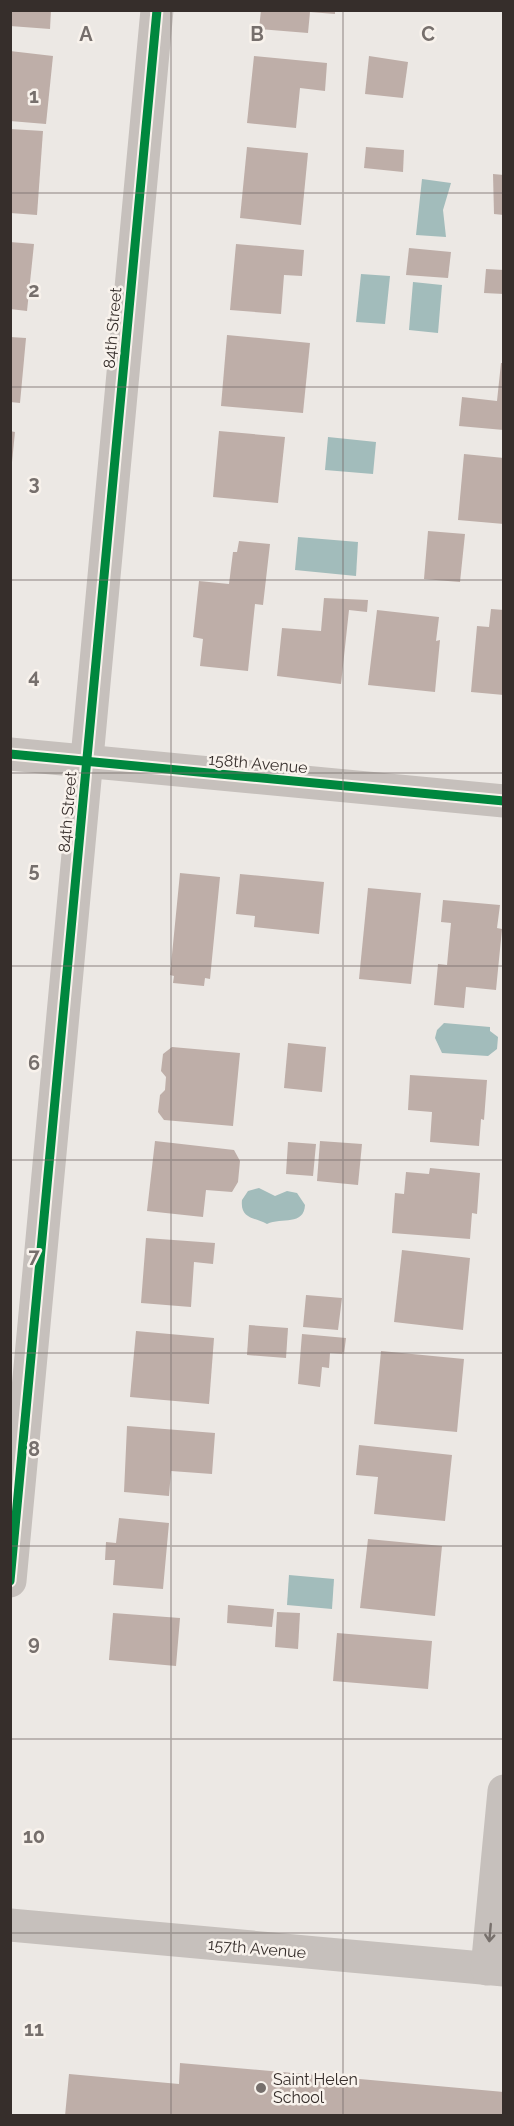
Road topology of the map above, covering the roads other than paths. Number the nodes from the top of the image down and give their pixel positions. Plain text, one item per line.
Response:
1 (157, 10) edge
2 (10, 754) edge
3 (87, 762) junction
4 (504, 801) edge
5 (10, 1581) edge
6 (504, 1791) edge
7 (10, 1925) edge
8 (495, 1969) edge

1 - 3 street, 84th Street
2 - 3 street, 158th Avenue
3 - 4 street, 158th Avenue
3 - 5 street, 84th Street
6 -> 8 street
7 - 8 street, 157th Avenue

